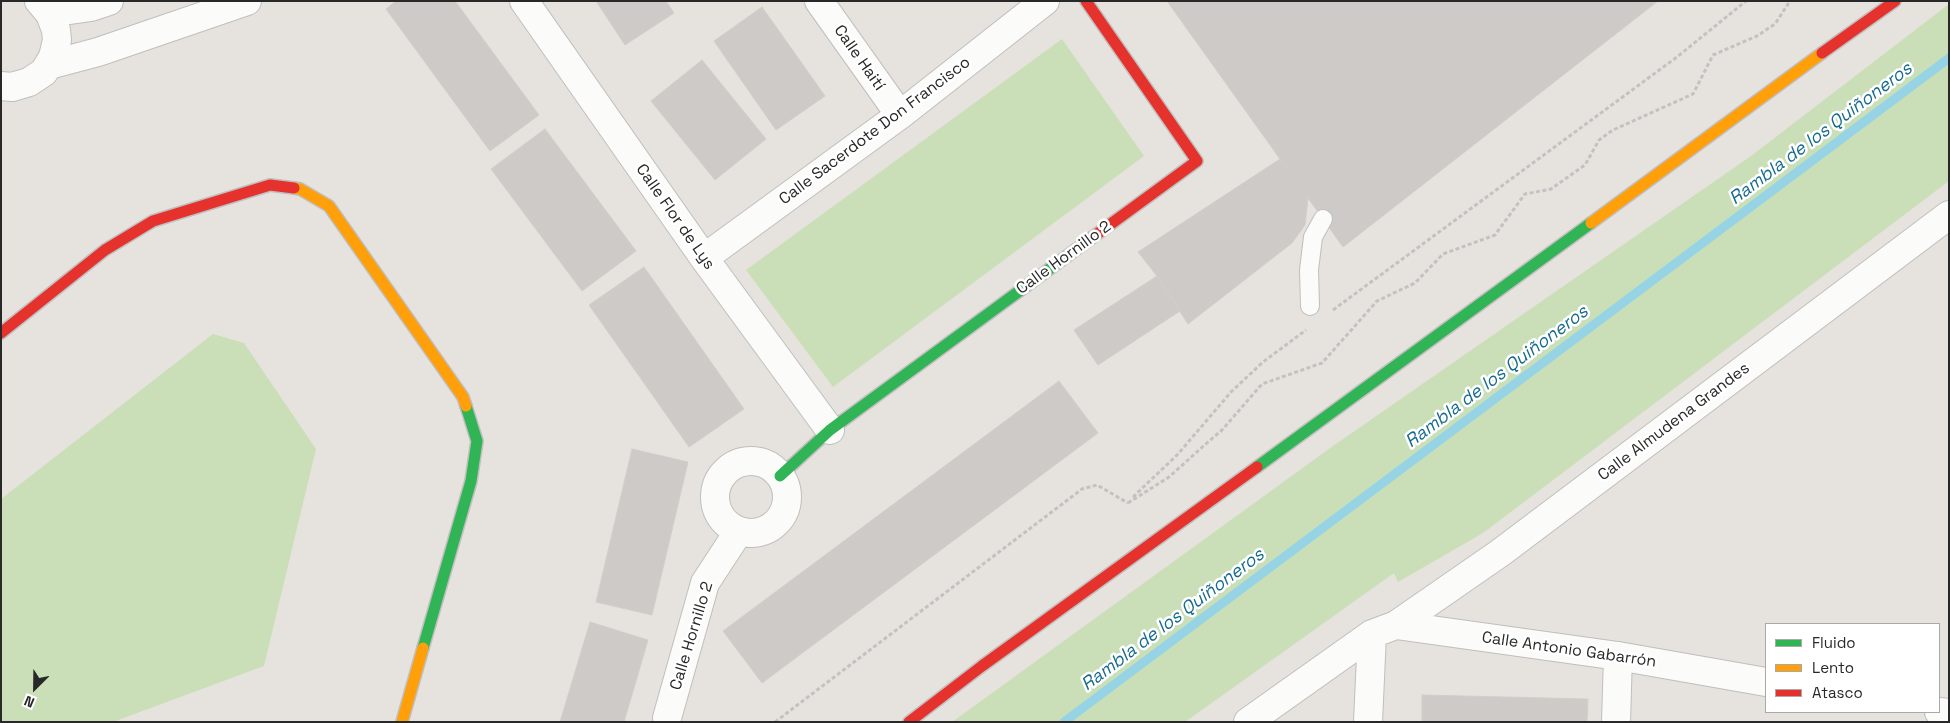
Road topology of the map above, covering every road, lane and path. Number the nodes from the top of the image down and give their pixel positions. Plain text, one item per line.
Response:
1 (109, 1) edge
2 (247, 1) edge
3 (524, 1) edge
4 (820, 1) edge
5 (1045, 1) edge
6 (1086, 1) edge
7 (1746, 1) edge
8 (1790, 1) edge
9 (1879, 1) edge
10 (1895, 1) edge
11 (44, 7) edge
12 (1862, 24) junction
13 (49, 65) junction
14 (1, 86) edge
15 (900, 115) junction
16 (1949, 215) edge
17 (1323, 219) dead end
18 (704, 258) junction
19 (1310, 306) dead end
20 (1330, 312) dead end
21 (1306, 329) dead end
22 (1, 333) edge
23 (830, 430) junction
24 (780, 476) junction
25 (1128, 503) junction
26 (739, 531) junction
27 (1384, 629) junction
28 (1618, 656) junction
29 (1765, 682) edge
30 (667, 718) dead end
31 (402, 722) edge
32 (776, 722) edge
33 (909, 722) edge
34 (1248, 722) edge
35 (1368, 722) edge
36 (1616, 722) edge

1 - 11 street
2 - 13 street
3 - 18 street, Calle Flor de Lys
4 - 15 street, Calle Haití
5 - 15 street, Calle Sacerdote Don Francisco
6 - 23 street, Calle Hornillo 2
7 - 20 path
8 - 25 path
9 - 12 street
10 - 12 street
11 - 13 street
12 - 33 street
13 - 14 street
15 - 18 street, Calle Sacerdote Don Francisco
16 - 27 street, Calle Almudena Grandes
17 - 19 lane
18 - 23 street, Calle Flor de Lys
21 - 25 path
22 - 31 street
23 - 24 street, Calle Hornillo 2
24 - 26 street
24 - 26 street
25 - 32 path
26 - 30 street, Calle Hornillo 2
27 - 28 street, Calle Antonio Gabarrón
27 - 34 street, Calle Almudena Grandes
27 - 35 street
28 - 29 street, Calle Antonio Gabarrón
28 - 36 street

